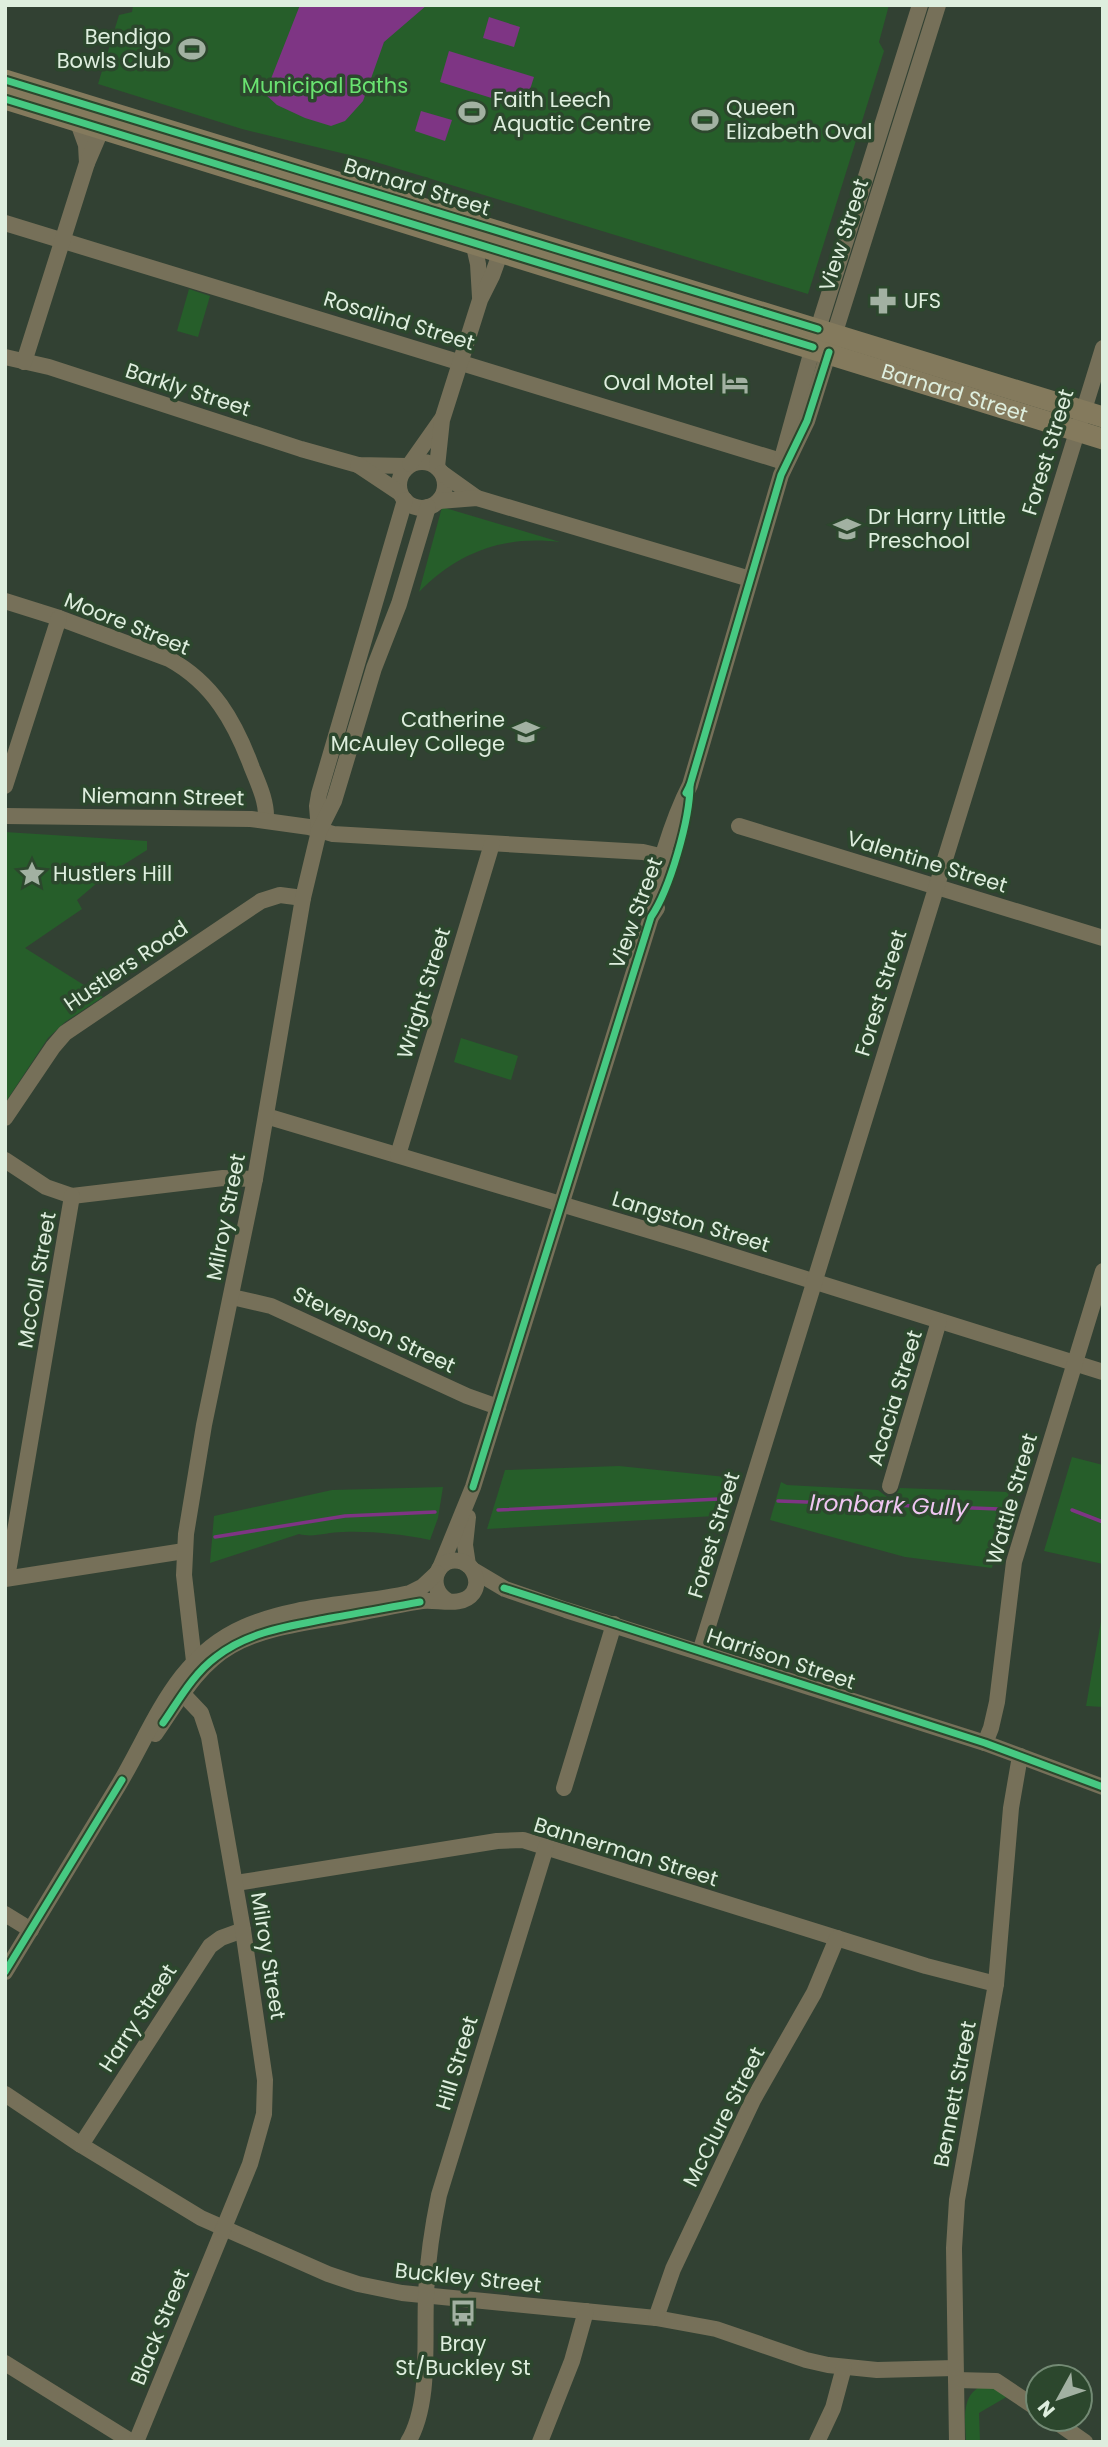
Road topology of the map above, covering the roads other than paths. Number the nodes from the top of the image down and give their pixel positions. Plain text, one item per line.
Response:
1 (920, 5) edge
2 (938, 5) edge
3 (5, 82) edge
4 (5, 99) edge
5 (77, 120) junction
6 (102, 128) junction
7 (262, 159) junction
8 (87, 163) junction
9 (398, 200) junction
10 (373, 211) junction
11 (5, 223) edge
12 (63, 240) junction
13 (473, 242) junction
14 (501, 251) junction
15 (480, 300) junction
16 (824, 341) junction
17 (1103, 348) edge
18 (5, 357) edge
19 (24, 362) junction
20 (459, 362) junction
21 (442, 420) junction
22 (1087, 420) edge
23 (1103, 439) edge
24 (358, 465) junction
25 (409, 465) junction
26 (781, 468) junction
27 (440, 470) junction
28 (402, 497) junction
29 (477, 498) junction
30 (433, 504) junction
31 (750, 579) junction
32 (5, 601) edge
33 (59, 618) junction
34 (5, 786) edge
35 (5, 810) edge
36 (6, 816) edge
37 (266, 820) junction
38 (739, 826) dead end
39 (319, 831) junction
40 (492, 844) junction
41 (669, 858) junction
42 (937, 886) junction
43 (303, 898) junction
44 (1103, 938) edge
45 (266, 1116) junction
46 (5, 1118) edge
47 (397, 1155) junction
48 (5, 1160) edge
49 (255, 1179) junction
50 (72, 1196) junction
51 (560, 1204) junction
52 (1103, 1271) edge
53 (814, 1282) junction
54 (232, 1297) junction
55 (939, 1321) junction
56 (1075, 1363) junction
57 (1103, 1372) edge
58 (498, 1407) junction
59 (890, 1486) dead end
60 (473, 1487) junction
61 (184, 1551) junction
62 (470, 1567) junction
63 (438, 1571) junction
64 (6, 1578) edge
65 (472, 1594) junction
66 (448, 1601) junction
67 (566, 1610) junction
68 (189, 1611) junction
69 (614, 1624) junction
70 (213, 1649) junction
71 (700, 1652) junction
72 (194, 1661) junction
73 (182, 1693) junction
74 (985, 1743) junction
75 (1020, 1756) junction
76 (122, 1780) junction
77 (1103, 1787) edge
78 (564, 1788) dead end
79 (546, 1847) junction
80 (236, 1884) junction
81 (5, 1914) edge
82 (31, 1930) junction
83 (243, 1930) junction
84 (837, 1938) junction
85 (5, 1972) edge
86 (996, 1984) junction
87 (9, 2099) edge
88 (81, 2145) junction
89 (223, 2229) junction
90 (426, 2295) junction
91 (586, 2311) junction
92 (656, 2318) junction
93 (5, 2363) edge
94 (844, 2367) junction
95 (956, 2374) junction
96 (1024, 2400) edge
97 (134, 2442) edge
98 (408, 2442) edge
99 (540, 2442) edge
100 (817, 2442) edge
101 (957, 2442) edge

1 - 16 street, View Street
2 - 16 street, View Street
3 - 6 main road
3 - 7 main road, Barnard Street
4 - 5 main road, Barnard Street
5 - 6 main road, Barnard Street
5 - 8 street
6 - 8 street
6 - 10 main road, Barnard Street
7 - 9 main road, Barnard Street
7 - 10 main road
8 - 12 street
9 - 14 main road
9 - 16 main road, Barnard Street
10 - 13 main road, Barnard Street
11 - 12 street, Rosalind Street
12 - 19 street
12 - 20 street, Rosalind Street
13 - 14 main road, Barnard Street
13 - 15 street
14 - 15 street
14 - 16 main road, Barnard Street
15 - 20 street
16 - 22 main road, Barnard Street
16 - 26 street, View Street
17 - 22 street, Forest Street
18 - 19 street, Barkly Street
19 - 24 street, Barkly Street
20 - 21 street
20 - 26 street, Rosalind Street
21 - 25 street
21 - 27 street
22 - 23 main road, Barnard Street
22 - 42 street, Forest Street
24 - 25 street, Barkly Street
24 - 28 street, Barkly Street
25 - 27 street
25 - 28 street
26 - 31 street, View Street
27 - 29 street
27 - 30 street
28 - 30 street
28 - 39 street
29 - 30 street
29 - 31 street
30 - 39 street
31 - 41 street, View Street
32 - 33 street, Moore Street
33 - 34 street
33 - 37 street, Moore Street
35 - 36 street
36 - 37 street, Niemann Street
37 - 39 street, Niemann Street
38 - 42 street, Valentine Street
39 - 40 street
39 - 43 street, Milroy Street
40 - 41 street
40 - 47 street, Wright Street
41 - 51 street, View Street
42 - 44 street, Valentine Street
42 - 53 street, Forest Street
43 - 45 street, Milroy Street
43 - 46 street, Hustlers Road
45 - 47 street, Langston Street
45 - 49 street, Milroy Street
47 - 51 street, Langston Street
48 - 50 street
49 - 50 street
49 - 54 street, Milroy Street
50 - 64 street, McColl Street
51 - 53 street, Langston Street
51 - 58 street, View Street
52 - 56 street, Wattle Street
53 - 55 street, Langston Street
53 - 71 street, Forest Street
54 - 58 street, Stevenson Street
54 - 61 street, Milroy Street
55 - 56 street, Langston Street
55 - 59 street, Acacia Street
56 - 57 street, Langston Street
56 - 74 street, Wattle Street
58 - 60 street, View Street
60 - 62 street, View Street
60 - 63 street, View Street
61 - 64 street
61 - 68 street, Milroy Street
62 - 63 street
62 - 65 street
62 - 67 street, Harrison Street
63 - 66 street
63 - 70 street
65 - 66 street
65 - 67 street, Harrison Street
66 - 70 street
67 - 69 street, Harrison Street
68 - 70 street
68 - 72 street, Milroy Street
69 - 71 street, Harrison Street
69 - 78 street
70 - 72 street
70 - 73 street
71 - 74 street, Harrison Street
72 - 76 street
73 - 76 street
73 - 80 street, Milroy Street
74 - 75 street, Harrison Street
75 - 77 street, Harrison Street
75 - 86 street, Bennett Street
76 - 82 street
79 - 80 street, Bannerman Street
79 - 84 street, Bannerman Street
79 - 90 street, Hill Street
80 - 83 street, Milroy Street
81 - 82 street
82 - 85 street
83 - 88 street, Harry Street
83 - 89 street, Milroy Street
84 - 86 street, Bannerman Street
84 - 92 street, McClure Street
86 - 95 street, Bennett Street
87 - 88 street, Buckley Street
88 - 89 street, Buckley Street
89 - 90 street, Buckley Street
89 - 97 street, Black Street
90 - 91 street, Buckley Street
90 - 98 street, Hill Street
91 - 92 street, Buckley Street
91 - 99 street
92 - 94 street, Buckley Street
93 - 97 street
94 - 95 street, Buckley Street
94 - 100 street
95 - 96 street, Buckley Street
95 - 101 street, Bennett Street

